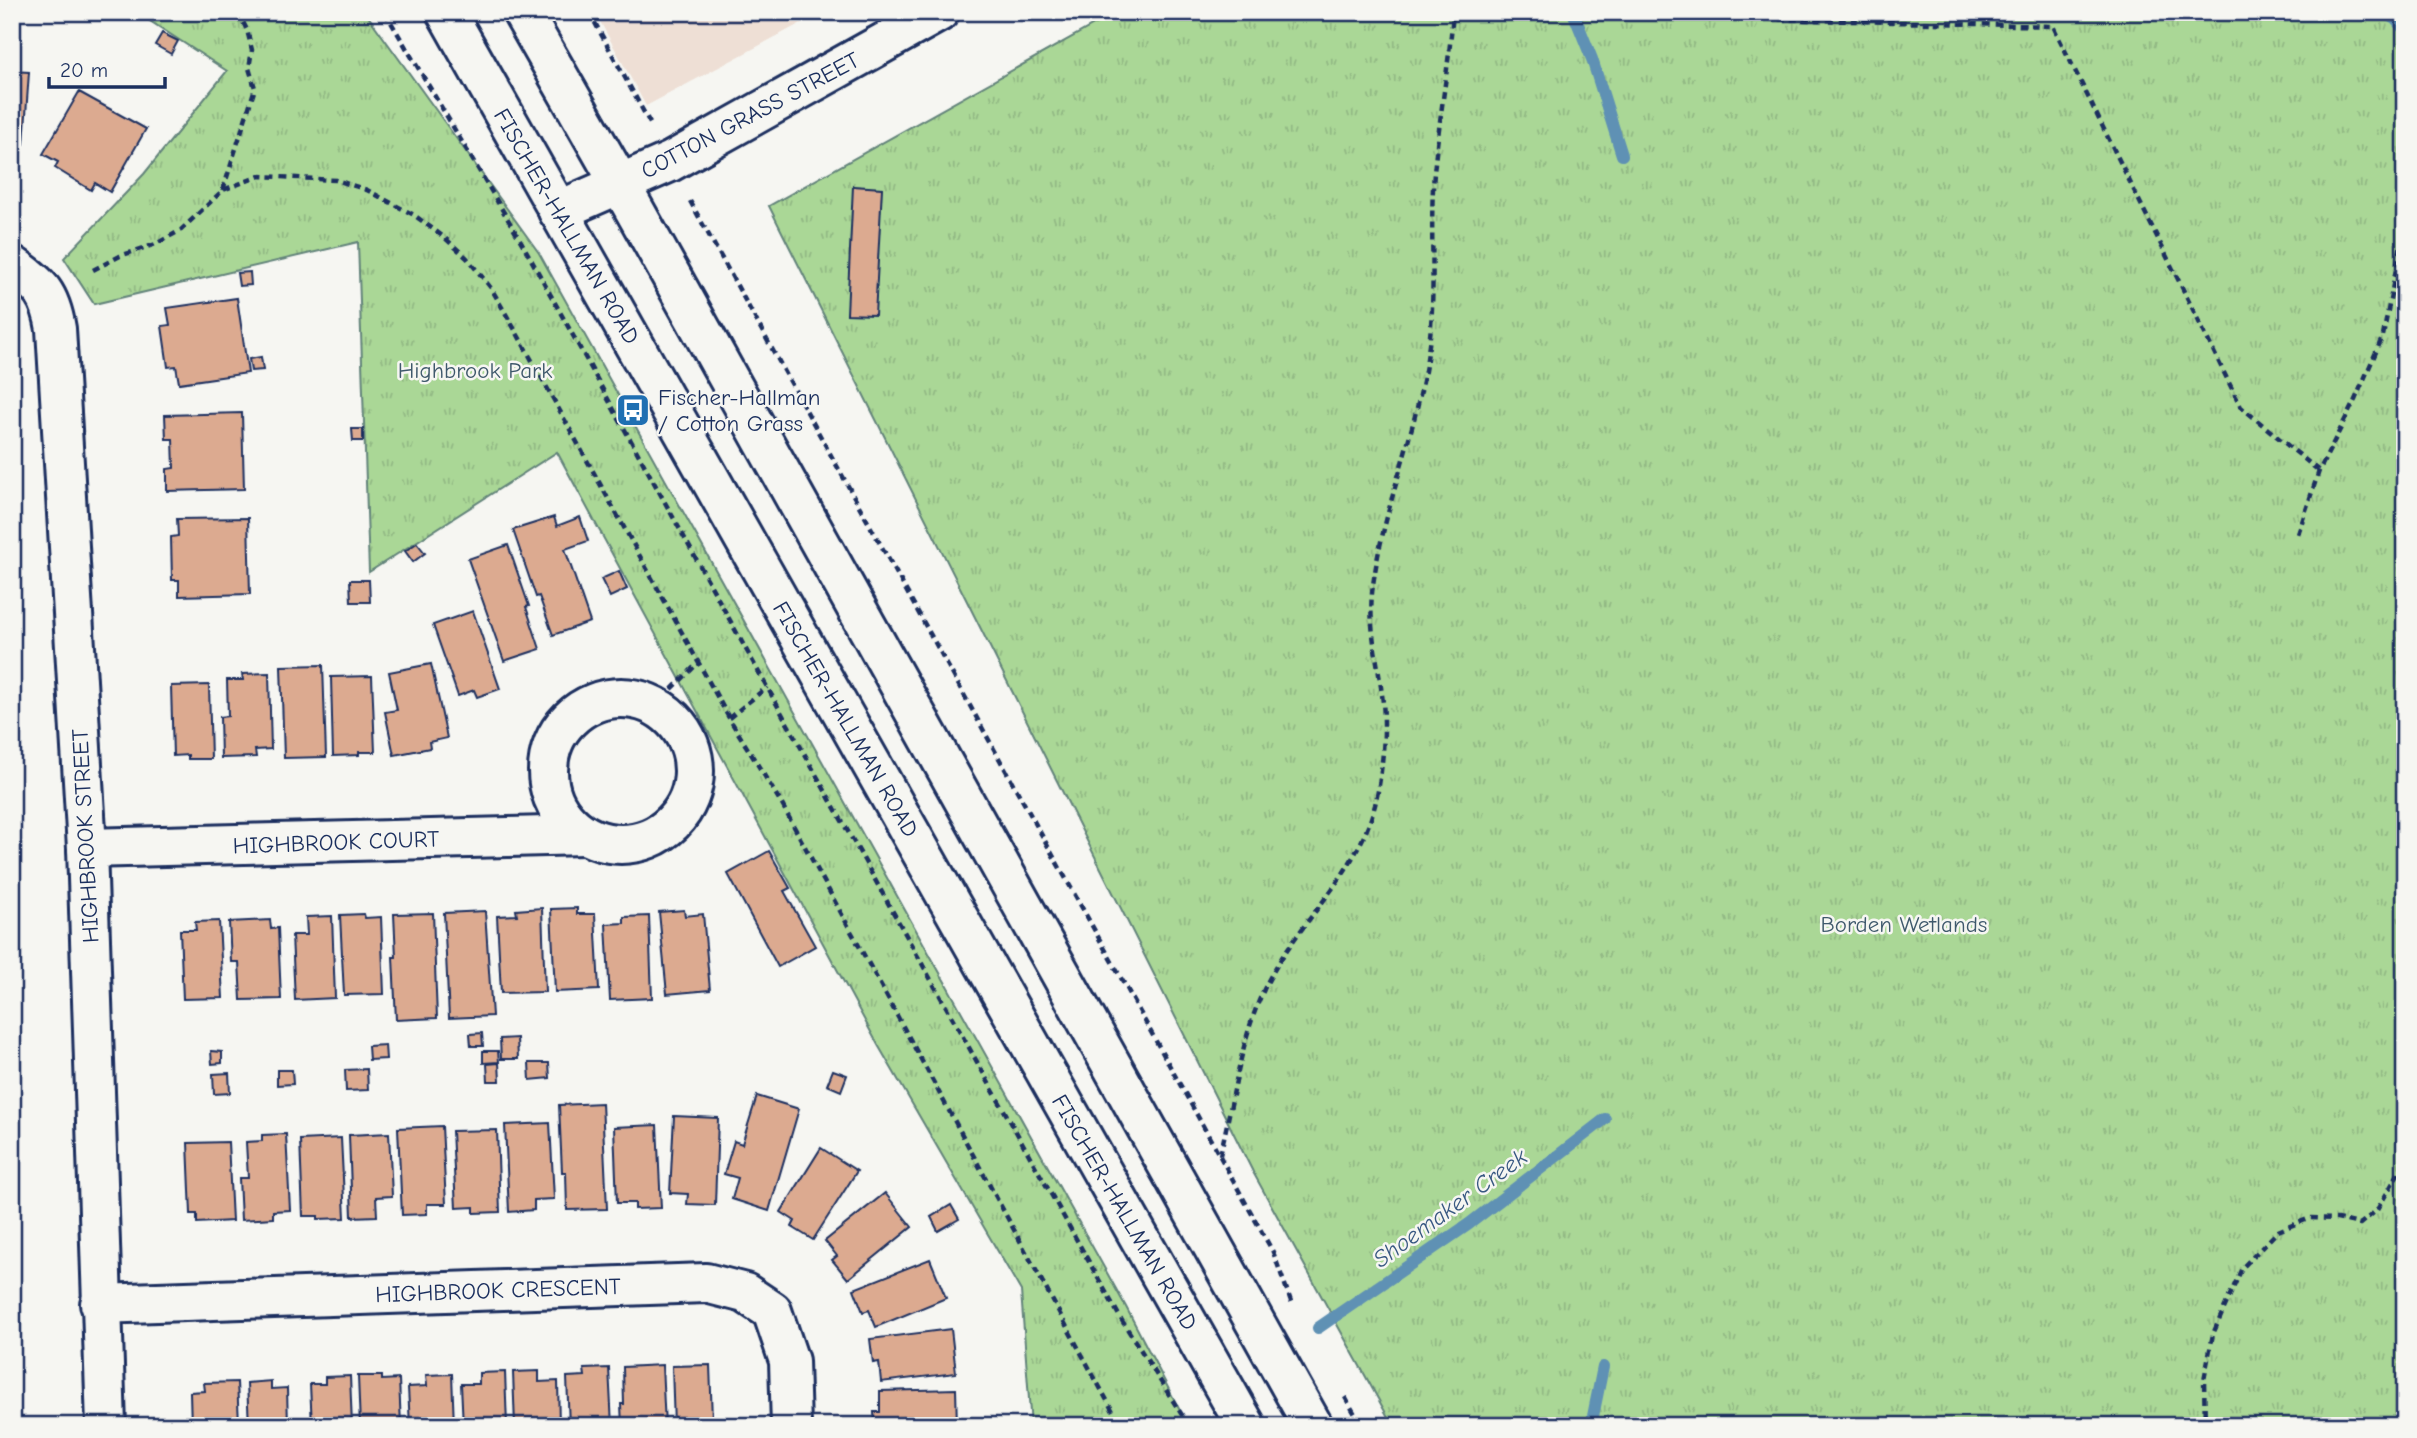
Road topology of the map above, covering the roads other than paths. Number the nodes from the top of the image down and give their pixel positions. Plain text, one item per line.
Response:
1 (446, 12) edge
2 (522, 12) edge
3 (939, 12) edge
4 (620, 184) junction
5 (558, 211) junction
6 (12, 265) edge
7 (584, 835) junction
8 (87, 848) junction
9 (100, 1304) junction
10 (106, 1426) edge
11 (791, 1426) edge
12 (1246, 1426) edge
13 (1313, 1426) edge

1 - 5 street, FISCHER-HALLMAN ROAD
2 - 4 street
3 - 4 street, COTTON GRASS STREET
4 - 5 street, COTTON GRASS STREET
4 - 13 street
5 - 12 street, FISCHER-HALLMAN ROAD
6 - 8 street, HIGHBROOK STREET
7 - 7 street, HIGHBROOK COURT
7 - 8 street, HIGHBROOK COURT
8 - 9 street, HIGHBROOK STREET
9 - 10 street, HIGHBROOK STREET
9 - 11 street, HIGHBROOK CRESCENT

